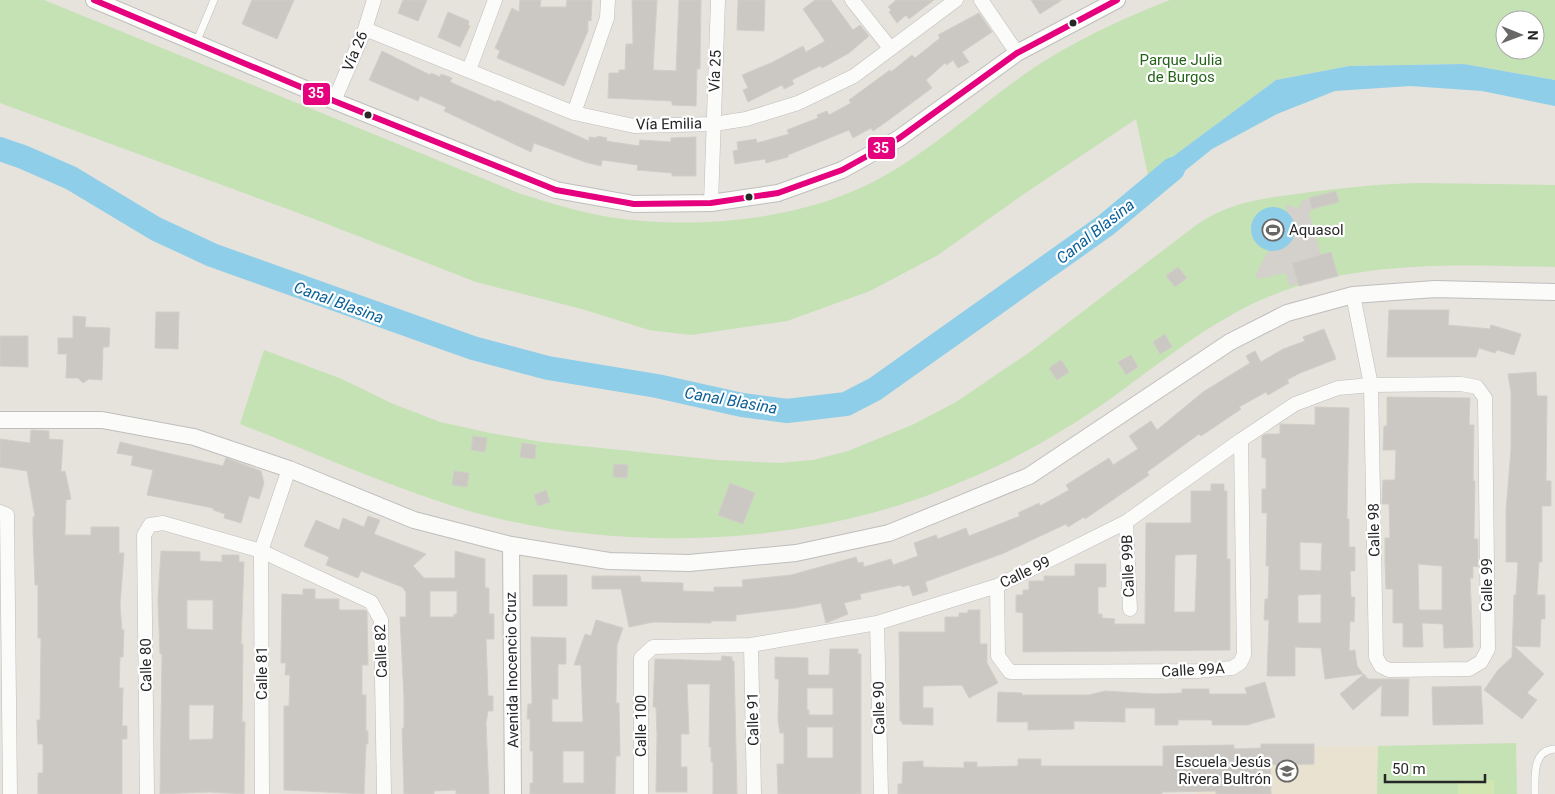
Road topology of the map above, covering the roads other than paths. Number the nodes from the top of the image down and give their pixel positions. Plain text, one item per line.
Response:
1 (94, 0) edge
2 (214, 0) edge
3 (374, 0) edge
4 (495, 0) edge
5 (608, 0) edge
6 (718, 0) edge
7 (852, 0) edge
8 (956, 0) edge
9 (981, 0) edge
10 (1117, 0) edge
11 (365, 28) junction
12 (196, 43) junction
13 (890, 48) junction
14 (1016, 53) junction
15 (469, 70) junction
16 (334, 101) junction
17 (574, 113) junction
18 (714, 124) junction
19 (711, 202) junction
20 (1555, 292) edge
21 (1353, 294) junction
22 (1371, 385) junction
23 (0, 420) edge
24 (1241, 440) junction
25 (289, 469) junction
26 (0, 512) edge
27 (1126, 522) junction
28 (144, 535) joint
29 (510, 546) junction
30 (261, 551) junction
31 (997, 586) junction
32 (1130, 609) dead end
33 (877, 623) junction
34 (751, 645) junction
35 (641, 658) joint
36 (1389, 670) joint
37 (1555, 749) edge
38 (10, 794) edge
39 (147, 794) edge
40 (262, 794) edge
41 (384, 794) edge
42 (513, 794) edge
43 (641, 794) edge
44 (754, 794) edge
45 (881, 794) edge
46 (1536, 794) edge

1 - 12 street
2 - 12 lane
3 - 11 street, Vía 26
4 - 15 street
5 - 17 street
6 - 18 street, Vía 25
7 - 13 street
8 - 13 street, Vía Emilia
9 - 14 street
10 - 14 street
11 - 15 street, Vía Emilia
11 - 16 street, Vía 26
12 - 16 street
13 - 18 street, Vía Emilia
14 - 19 street
15 - 17 street, Vía Emilia
16 - 19 street
17 - 18 street, Vía Emilia
18 - 19 street, Vía 25
20 - 21 street
21 - 22 street, Calle 98
21 - 29 street
22 - 24 street, Calle 99
22 - 36 street, Calle 98
22 - 36 street, Calle 99
23 - 25 street
24 - 27 street, Calle 99
24 - 31 street, Calle 99A
25 - 29 street
25 - 30 street, Calle 81
26 - 38 street
27 - 31 street, Calle 99
27 - 32 street, Calle 99B
28 - 30 street, Calle 82
28 - 39 street, Calle 80
29 - 42 street, Avenida Inocencio Cruz
30 - 40 street, Calle 81
30 - 41 street, Calle 82
31 - 33 street, Calle 99
33 - 34 street, Calle 99
33 - 45 street, Calle 90
34 - 35 street, Calle 99
34 - 44 street, Calle 91
35 - 43 street, Calle 100
37 - 46 lane

